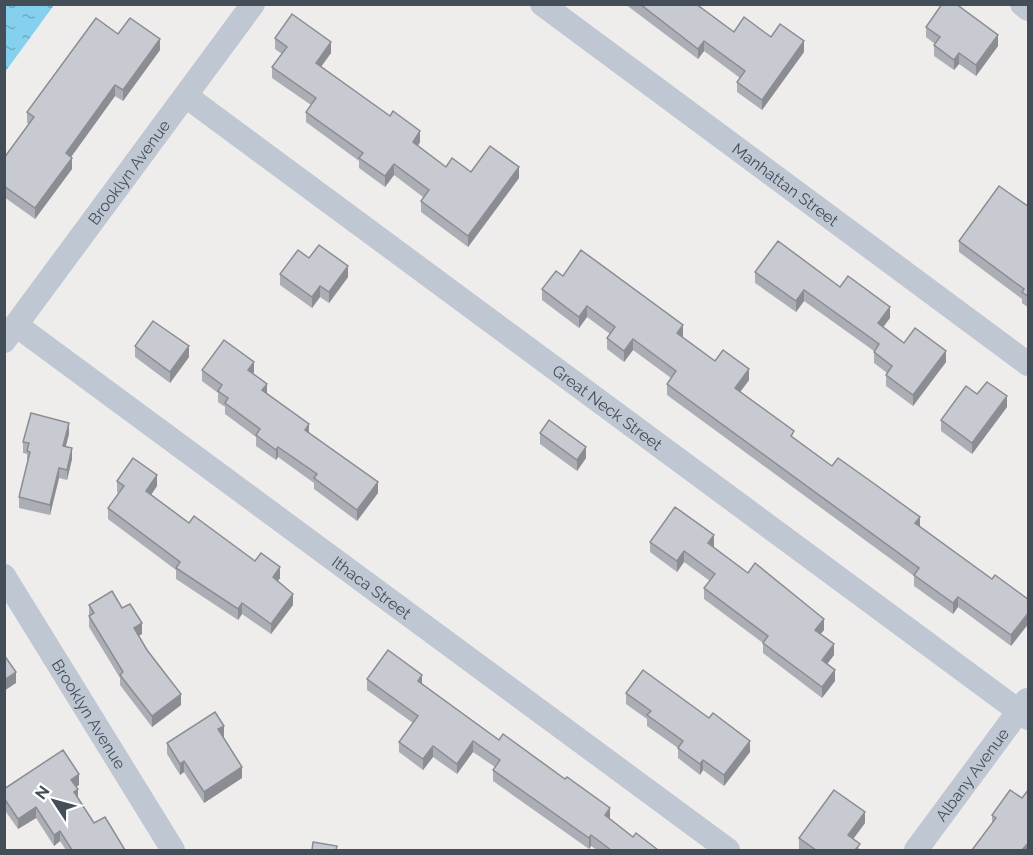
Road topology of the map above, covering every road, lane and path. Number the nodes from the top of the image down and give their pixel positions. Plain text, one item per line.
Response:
1 (253, 4) edge
2 (542, 4) edge
3 (1022, 4) edge
4 (1029, 9) edge
5 (186, 96) junction
6 (10, 333) edge
7 (1029, 364) edge
8 (4, 576) edge
9 (1025, 709) edge
10 (173, 850) edge
11 (728, 850) edge
12 (916, 850) edge

1 - 5 street, Brooklyn Avenue
2 - 7 street, Manhattan Street
3 - 4 street
5 - 6 street, Brooklyn Avenue
5 - 9 street, Great Neck Street
6 - 11 street, Ithaca Street
8 - 10 street, Brooklyn Avenue
9 - 12 street, Albany Avenue

